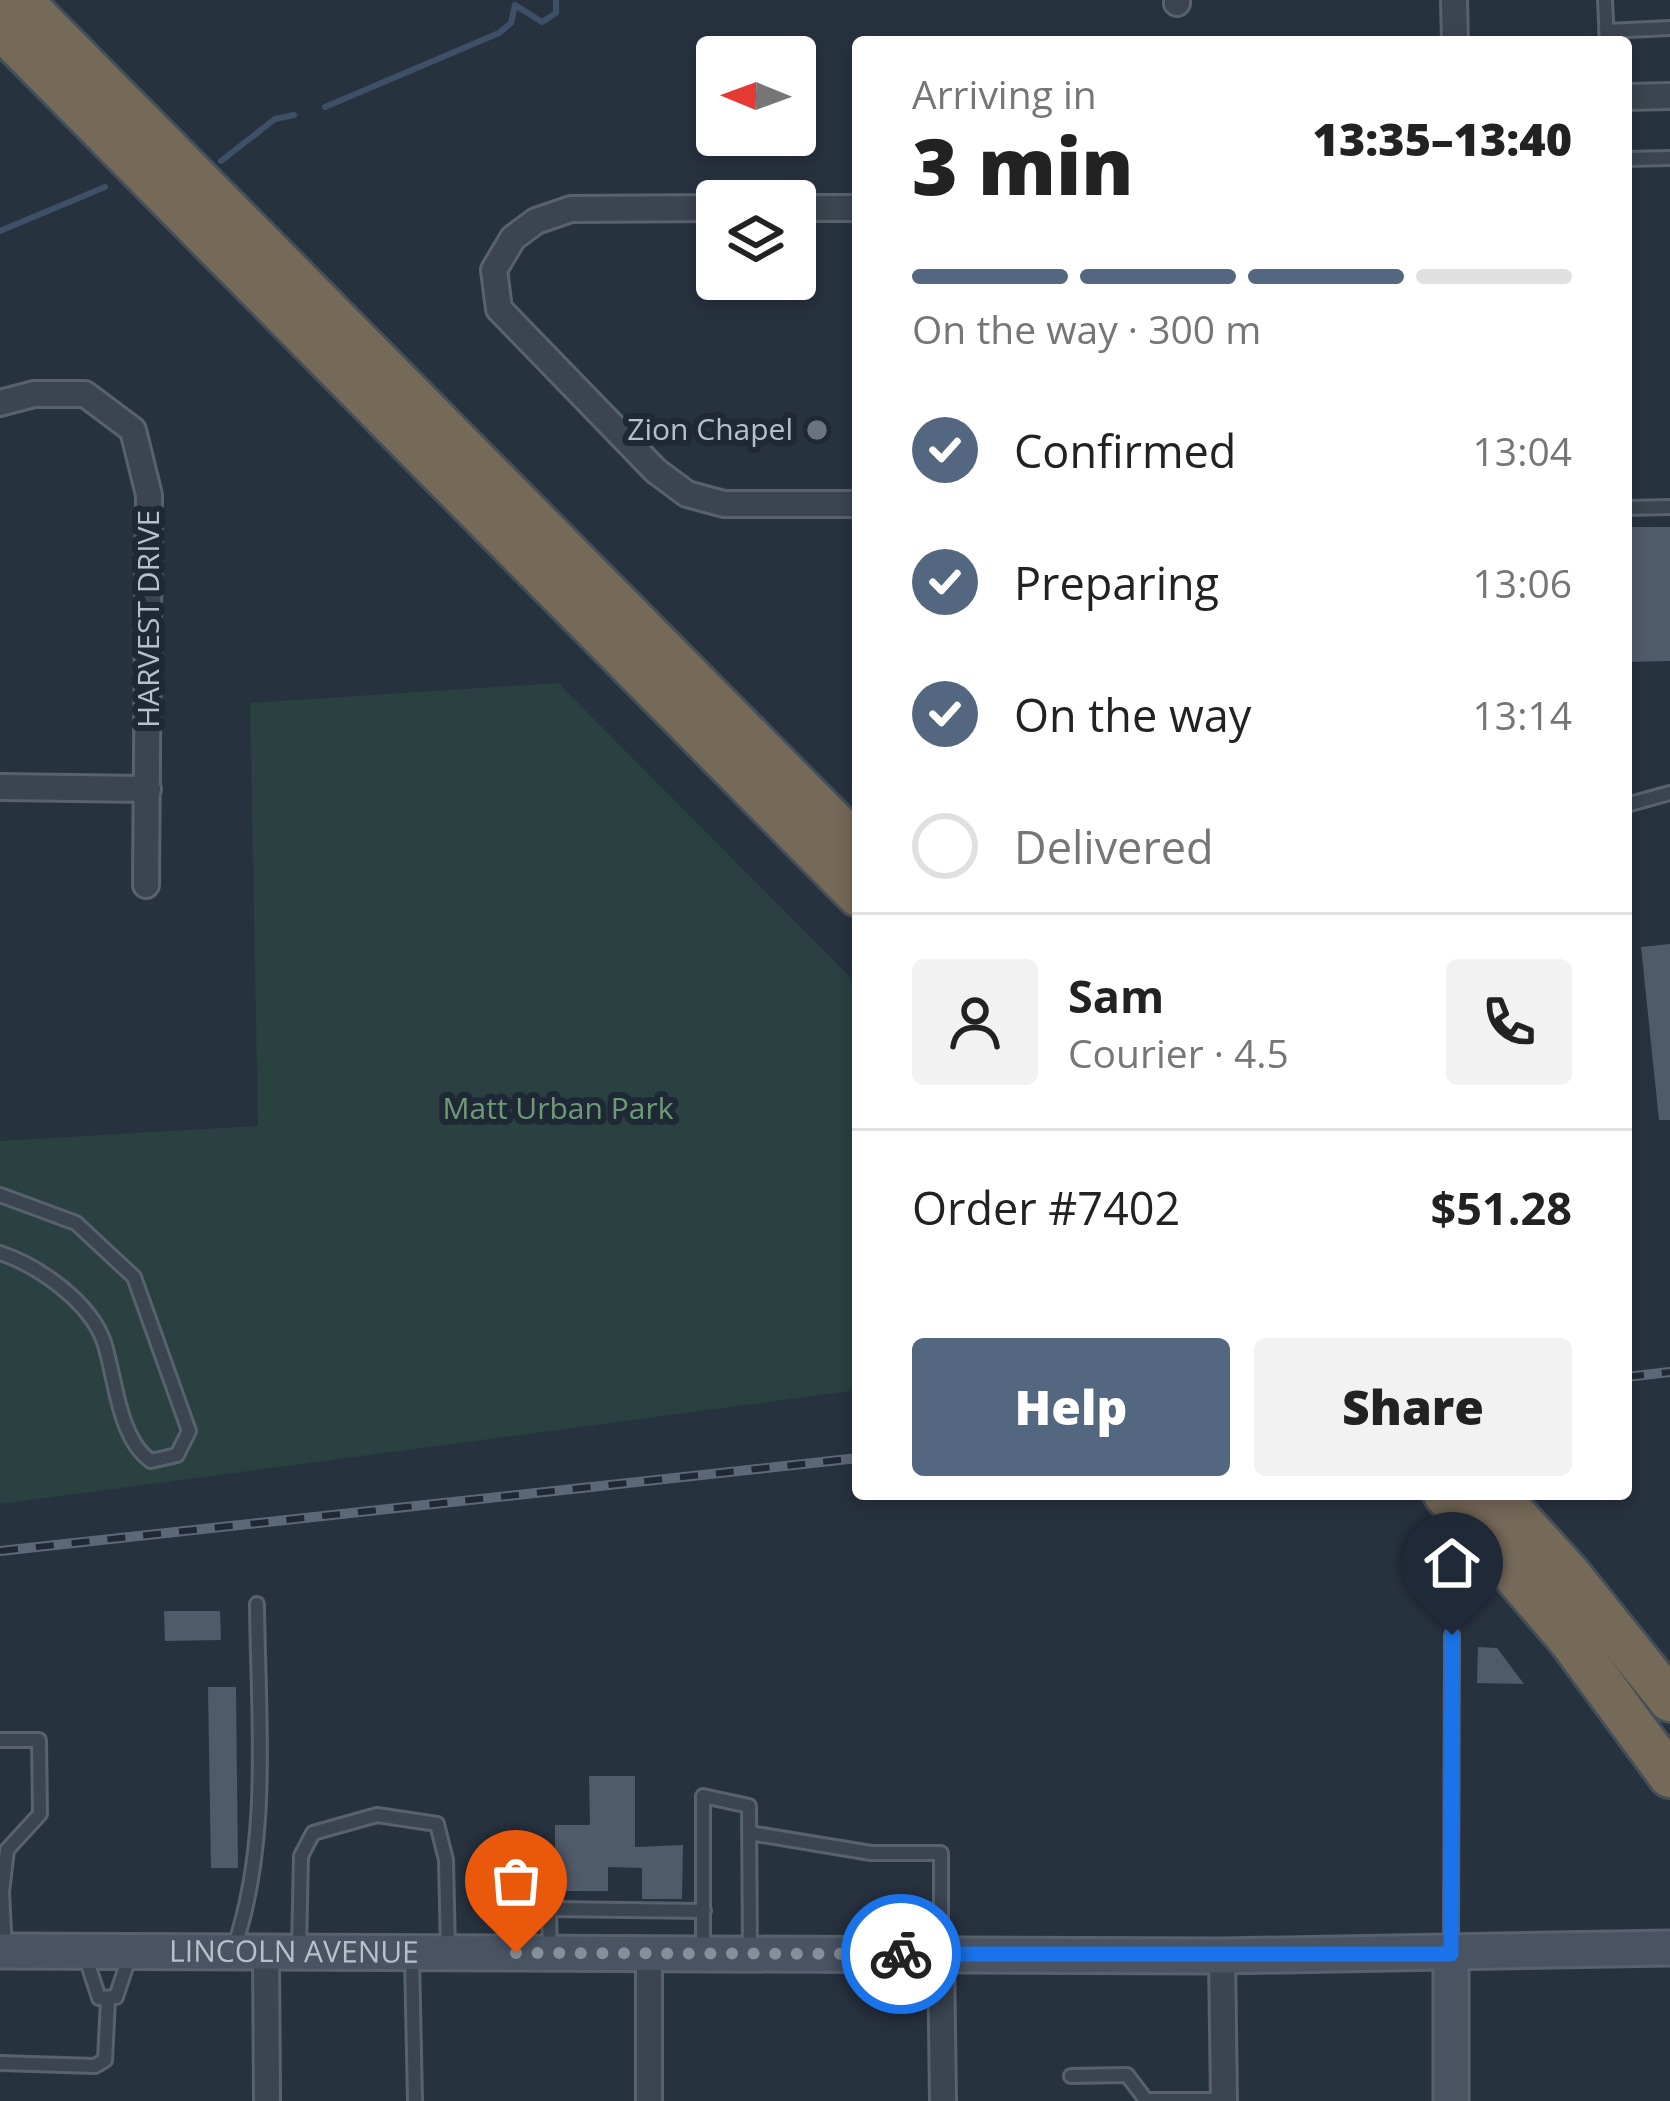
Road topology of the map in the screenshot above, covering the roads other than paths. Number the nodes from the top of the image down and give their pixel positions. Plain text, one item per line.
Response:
1 (20, 0) edge
2 (1454, 0) edge
3 (1605, 0) edge
4 (0, 27) edge
5 (1670, 28) edge
6 (1455, 36) edge
7 (1607, 36) edge
8 (1670, 96) edge
9 (1632, 97) edge
10 (1670, 158) edge
11 (1632, 159) edge
12 (696, 208) edge
13 (816, 208) edge
14 (852, 208) edge
15 (0, 403) edge
16 (852, 503) edge
17 (1670, 507) edge
18 (1632, 508) edge
19 (0, 788) edge
20 (148, 789) junction
21 (1670, 793) edge
22 (1632, 804) edge
23 (852, 842) edge
24 (146, 885) dead end
25 (852, 889) edge
26 (0, 1195) edge
27 (0, 1253) edge
28 (1449, 1500) edge
29 (1501, 1500) edge
30 (257, 1604) dead end
31 (1452, 1635) dead end
32 (1670, 1700) edge
33 (0, 1740) edge
34 (1670, 1777) edge
35 (750, 1833) junction
36 (1, 1892) edge
37 (704, 1911) junction
38 (1670, 1948) edge
39 (84, 1950) junction
40 (132, 1950) junction
41 (266, 1950) junction
42 (3, 1951) edge
43 (412, 1952) junction
44 (448, 1952) junction
45 (550, 1954) junction
46 (751, 1954) junction
47 (941, 1954) junction
48 (1451, 1954) junction
49 (649, 1955) junction
50 (703, 1955) junction
51 (1222, 1956) junction
52 (108, 2000) junction
53 (0, 2063) edge
54 (1071, 2076) dead end
55 (1224, 2100) edge
56 (267, 2101) edge
57 (415, 2101) edge
58 (649, 2101) edge
59 (944, 2101) edge
60 (1451, 2101) edge

1 - 23 highway
2 - 6 street
3 - 7 lane
4 - 25 highway
5 - 7 lane
8 - 9 street
10 - 11 lane
12 - 16 street
13 - 14 street
15 - 20 street, HARVEST DRIVE
17 - 18 lane
19 - 20 street
20 - 24 street, HARVEST DRIVE
21 - 22 lane
26 - 27 lane
28 - 34 highway
29 - 32 highway
30 - 41 lane
31 - 48 lane
33 - 36 lane
35 - 37 lane
35 - 46 lane
35 - 47 lane
36 - 42 lane
37 - 45 lane
37 - 50 lane
38 - 48 main road, LINCOLN AVENUE
39 - 40 main road, LINCOLN AVENUE
39 - 42 main road, LINCOLN AVENUE
39 - 52 lane
40 - 41 main road, LINCOLN AVENUE
40 - 52 lane
41 - 43 main road, LINCOLN AVENUE
41 - 44 lane
41 - 56 street
43 - 44 main road, LINCOLN AVENUE
43 - 57 lane
44 - 45 main road, LINCOLN AVENUE
45 - 49 main road, LINCOLN AVENUE
46 - 47 main road, LINCOLN AVENUE
46 - 50 main road, LINCOLN AVENUE
47 - 51 main road, LINCOLN AVENUE
47 - 59 street
48 - 51 main road, LINCOLN AVENUE
48 - 60 main road
49 - 50 main road, LINCOLN AVENUE
49 - 58 street
51 - 55 street
52 - 53 lane
54 - 55 lane

